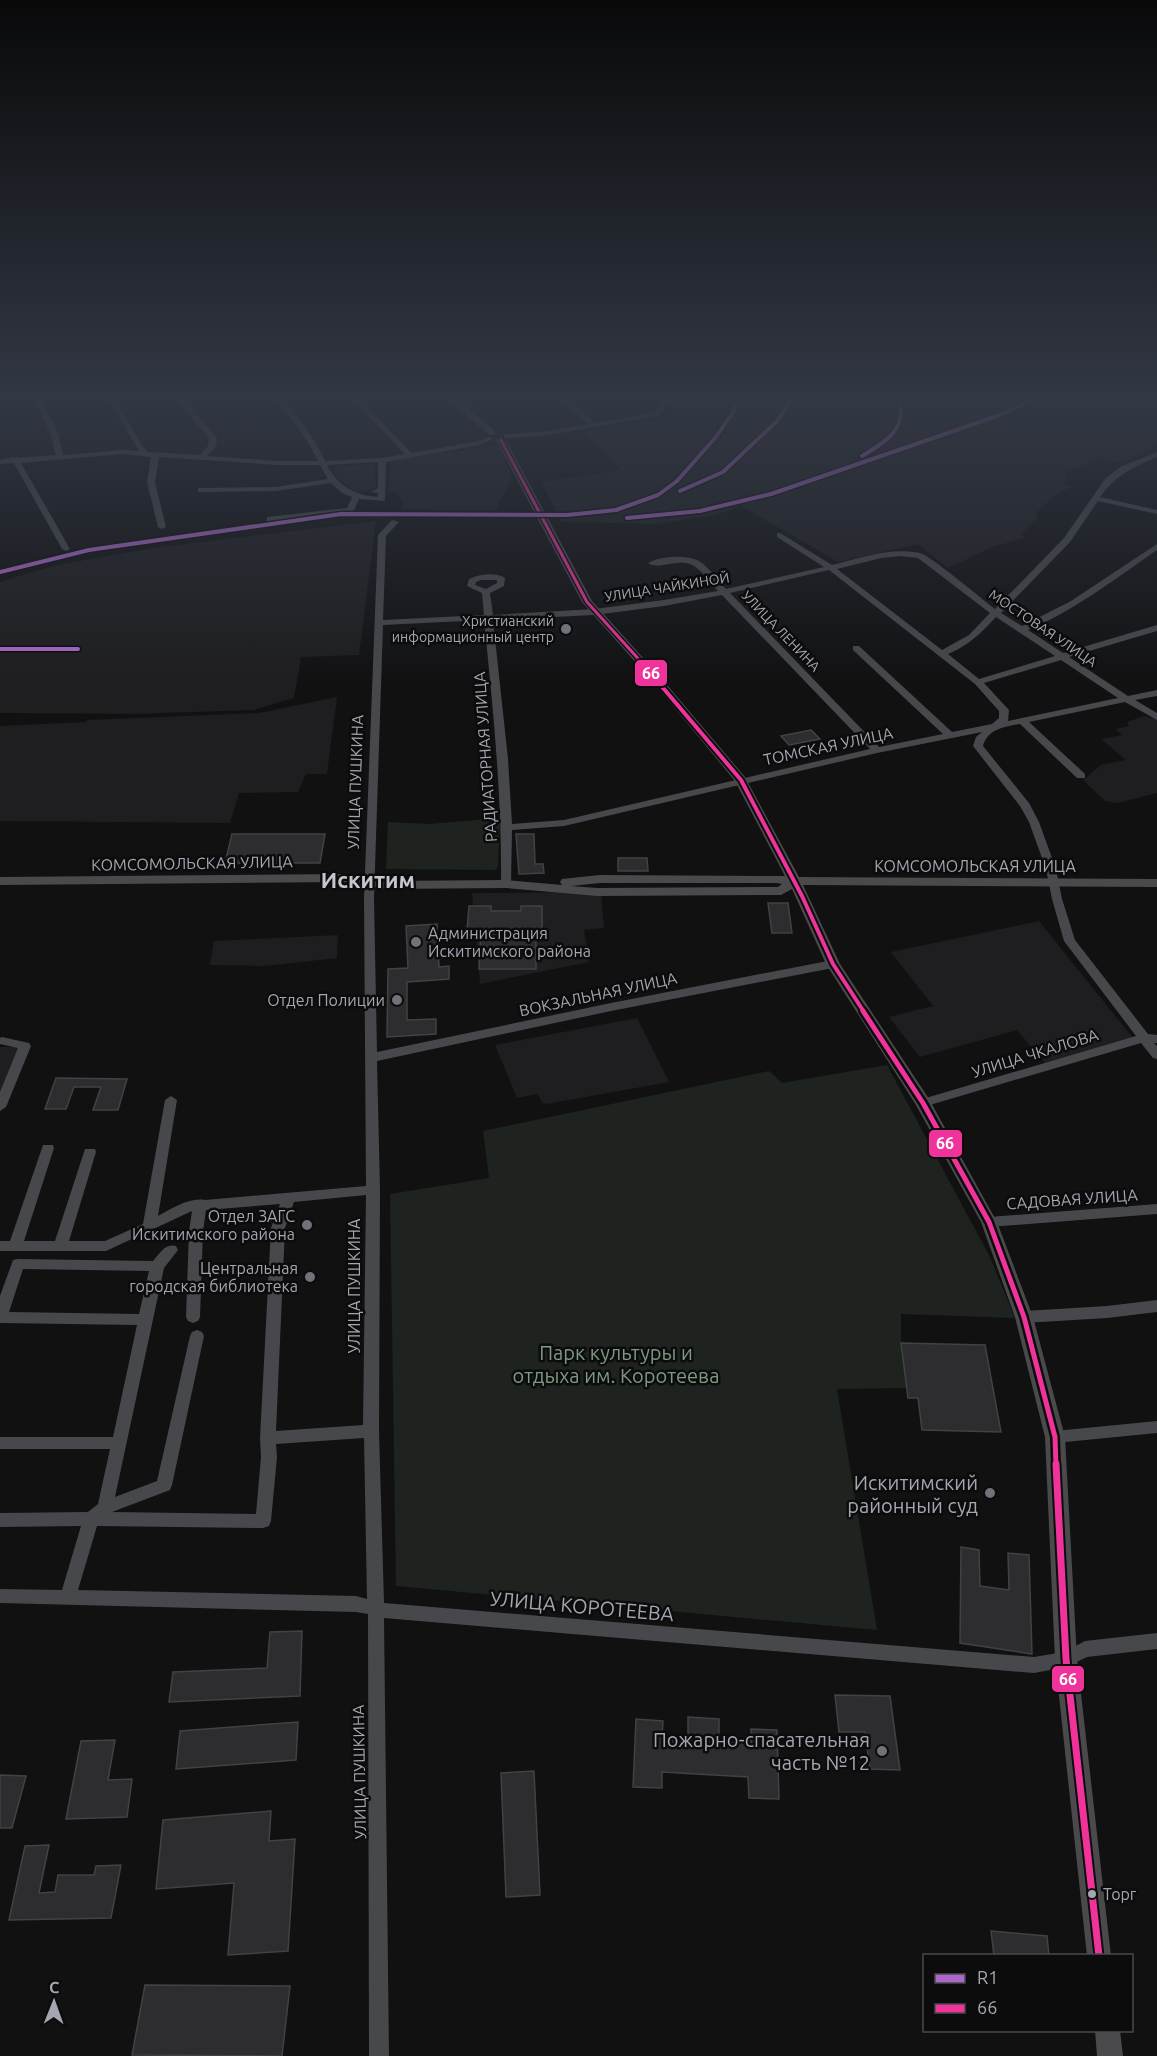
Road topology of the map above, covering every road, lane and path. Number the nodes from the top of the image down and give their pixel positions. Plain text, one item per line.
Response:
1 (34, 493) edge
2 (154, 493) edge
3 (349, 493) edge
4 (382, 493) edge
5 (531, 493) edge
6 (1101, 493) edge
7 (357, 496) junction
8 (1097, 500) junction
9 (1157, 512) edge
10 (270, 519) dead end
11 (395, 522) dead end
12 (162, 527) dead end
13 (780, 535) dead end
14 (1157, 546) edge
15 (66, 549) dead end
16 (920, 556) joint
17 (652, 563) dead end
18 (830, 567) junction
19 (486, 592) dead end
20 (725, 592) junction
21 (594, 612) junction
22 (994, 612) junction
23 (490, 618) junction
24 (378, 623) junction
25 (1157, 628) edge
26 (1021, 630) junction
27 (856, 648) dead end
28 (940, 654) junction
29 (1062, 657) junction
30 (978, 682) junction
31 (1157, 693) edge
32 (1126, 699) junction
33 (1157, 717) edge
34 (1021, 720) junction
35 (996, 726) junction
36 (950, 735) junction
37 (877, 750) junction
38 (1081, 776) dead end
39 (741, 780) junction
40 (507, 827) junction
41 (0, 880) edge
42 (793, 881) junction
43 (369, 882) junction
44 (1053, 883) junction
45 (1157, 883) edge
46 (506, 884) junction
47 (833, 964) junction
48 (1151, 1038) edge
49 (3, 1041) dead end
50 (1157, 1055) edge
51 (370, 1059) junction
52 (171, 1100) dead end
53 (923, 1103) junction
54 (0, 1107) edge
55 (48, 1148) dead end
56 (90, 1152) dead end
57 (373, 1190) junction
58 (289, 1198) junction
59 (200, 1204) junction
60 (1157, 1209) edge
61 (989, 1222) junction
62 (150, 1227) junction
63 (0, 1246) edge
64 (15, 1247) junction
65 (60, 1247) junction
66 (171, 1250) dead end
67 (157, 1266) junction
68 (1157, 1306) edge
69 (0, 1317) edge
70 (194, 1317) dead end
71 (1024, 1317) junction
72 (146, 1320) junction
73 (197, 1336) dead end
74 (1157, 1427) edge
75 (371, 1431) junction
76 (1055, 1437) junction
77 (268, 1438) junction
78 (0, 1443) edge
79 (118, 1443) junction
80 (105, 1508) junction
81 (91, 1519) junction
82 (0, 1520) edge
83 (0, 1596) edge
84 (68, 1596) junction
85 (376, 1610) junction
86 (1157, 1641) edge
87 (1065, 1659) junction
88 (1099, 1954) edge
89 (1107, 2032) edge
90 (379, 2056) edge
91 (1110, 2056) edge

1 - 15 street
2 - 12 street
3 - 7 street
4 - 7 street
5 - 21 main road
6 - 8 street
7 - 10 street
8 - 9 street
8 - 22 street
11 - 24 street, УЛИЦА ПУШКИНА
13 - 18 street
14 - 26 street
16 - 18 street, УЛИЦА ЧАЙКИНОЙ
16 - 22 street, МОСТОВАЯ УЛИЦА
17 - 20 street, УЛИЦА ЛЕНИНА
18 - 20 street, УЛИЦА ЧАЙКИНОЙ
18 - 28 street
19 - 23 street, РАДИАТОРНАЯ УЛИЦА
20 - 21 street, УЛИЦА ЧАЙКИНОЙ
20 - 37 street, УЛИЦА ЛЕНИНА
21 - 23 street, УЛИЦА ЧАЙКИНОЙ
21 - 39 main road
22 - 26 street, МОСТОВАЯ УЛИЦА
22 - 28 street
23 - 24 street, УЛИЦА ЧАЙКИНОЙ
23 - 40 street, РАДИАТОРНАЯ УЛИЦА
24 - 43 street, УЛИЦА ПУШКИНА
25 - 29 street
26 - 29 street, МОСТОВАЯ УЛИЦА
27 - 36 street
28 - 30 street
29 - 30 street
29 - 32 street, МОСТОВАЯ УЛИЦА
30 - 35 street
31 - 32 street, ТОМСКАЯ УЛИЦА
32 - 33 street, МОСТОВАЯ УЛИЦА
32 - 34 street, ТОМСКАЯ УЛИЦА
34 - 35 street, ТОМСКАЯ УЛИЦА
34 - 38 street
35 - 36 street, ТОМСКАЯ УЛИЦА
35 - 44 street
36 - 37 street, ТОМСКАЯ УЛИЦА
37 - 39 street, ТОМСКАЯ УЛИЦА
39 - 40 street, ТОМСКАЯ УЛИЦА
39 - 42 main road
40 - 46 street, РАДИАТОРНАЯ УЛИЦА
41 - 43 main road, КОМСОМОЛЬСКАЯ УЛИЦА
42 - 44 main road, КОМСОМОЛЬСКАЯ УЛИЦА
42 - 46 main road, КОМСОМОЛЬСКАЯ УЛИЦА
42 - 47 main road
43 - 46 main road, КОМСОМОЛЬСКАЯ УЛИЦА
43 - 51 street, УЛИЦА ПУШКИНА
44 - 45 main road, КОМСОМОЛЬСКАЯ УЛИЦА
44 - 48 street
47 - 51 street, ВОКЗАЛЬНАЯ УЛИЦА
47 - 53 main road
48 - 50 street
48 - 53 street, УЛИЦА ЧКАЛОВА
49 - 54 street
51 - 57 street, УЛИЦА ПУШКИНА
52 - 62 street
53 - 61 main road
55 - 64 street
56 - 65 street
57 - 58 street
57 - 75 street, УЛИЦА ПУШКИНА
58 - 59 street
58 - 77 street
59 - 62 street
59 - 70 street
60 - 61 street, САДОВАЯ УЛИЦА
61 - 71 main road
62 - 65 street
63 - 64 street
64 - 65 street
66 - 67 street
67 - 69 street
67 - 72 street
68 - 71 street
69 - 72 street
71 - 76 main road
72 - 79 street
73 - 80 street
74 - 76 street
75 - 77 street
75 - 85 street, УЛИЦА ПУШКИНА
76 - 87 main road
77 - 81 street
78 - 79 street
79 - 80 street
80 - 81 street
81 - 82 street
81 - 84 street
83 - 84 street, УЛИЦА КОРОТЕЕВА
84 - 85 street, УЛИЦА КОРОТЕЕВА
85 - 87 street, УЛИЦА КОРОТЕЕВА
85 - 90 street, УЛИЦА ПУШКИНА
86 - 87 street, УЛИЦА КОРОТЕЕВА
87 - 88 main road
89 - 91 main road

